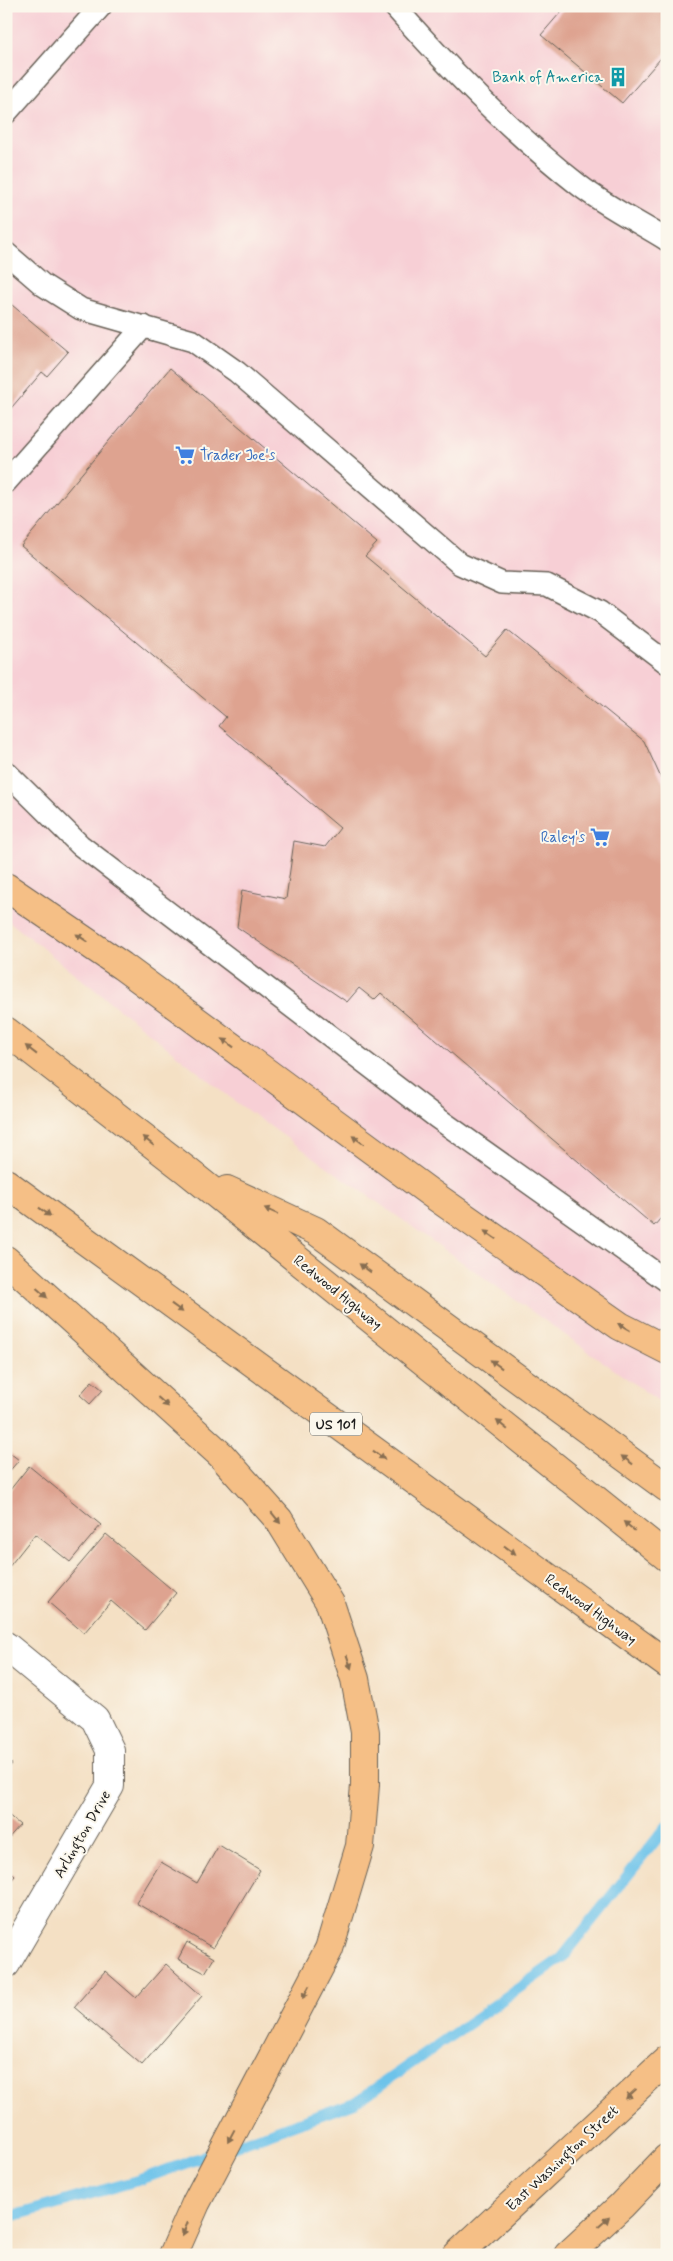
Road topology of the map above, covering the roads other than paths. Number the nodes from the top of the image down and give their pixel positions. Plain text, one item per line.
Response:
1 (101, 6) edge
2 (394, 6) edge
3 (6, 113) edge
4 (667, 240) edge
5 (6, 253) edge
6 (144, 326) junction
7 (6, 482) edge
8 (667, 663) edge
9 (6, 772) edge
10 (6, 887) edge
11 (6, 1031) edge
12 (186, 1170) junction
13 (6, 1183) edge
14 (6, 1260) edge
15 (667, 1282) edge
16 (667, 1350) edge
17 (667, 1488) edge
18 (667, 1557) edge
19 (6, 1646) edge
20 (667, 1664) edge
21 (6, 1964) edge
22 (667, 2060) edge
23 (667, 2158) edge
24 (174, 2255) edge
25 (457, 2255) edge
26 (568, 2255) edge

1 - 3 lane
2 - 4 lane
5 - 6 lane
6 - 7 lane
6 - 8 lane
9 - 15 lane
16 -> 10 main road
12 -> 11 main road, Redwood Highway
17 -> 12 main road
18 -> 12 main road, Redwood Highway
13 -> 20 main road, Redwood Highway / US 101
14 -> 24 main road
19 - 21 street, Arlington Drive
22 -> 25 main road, East Washington Street
26 -> 23 main road

